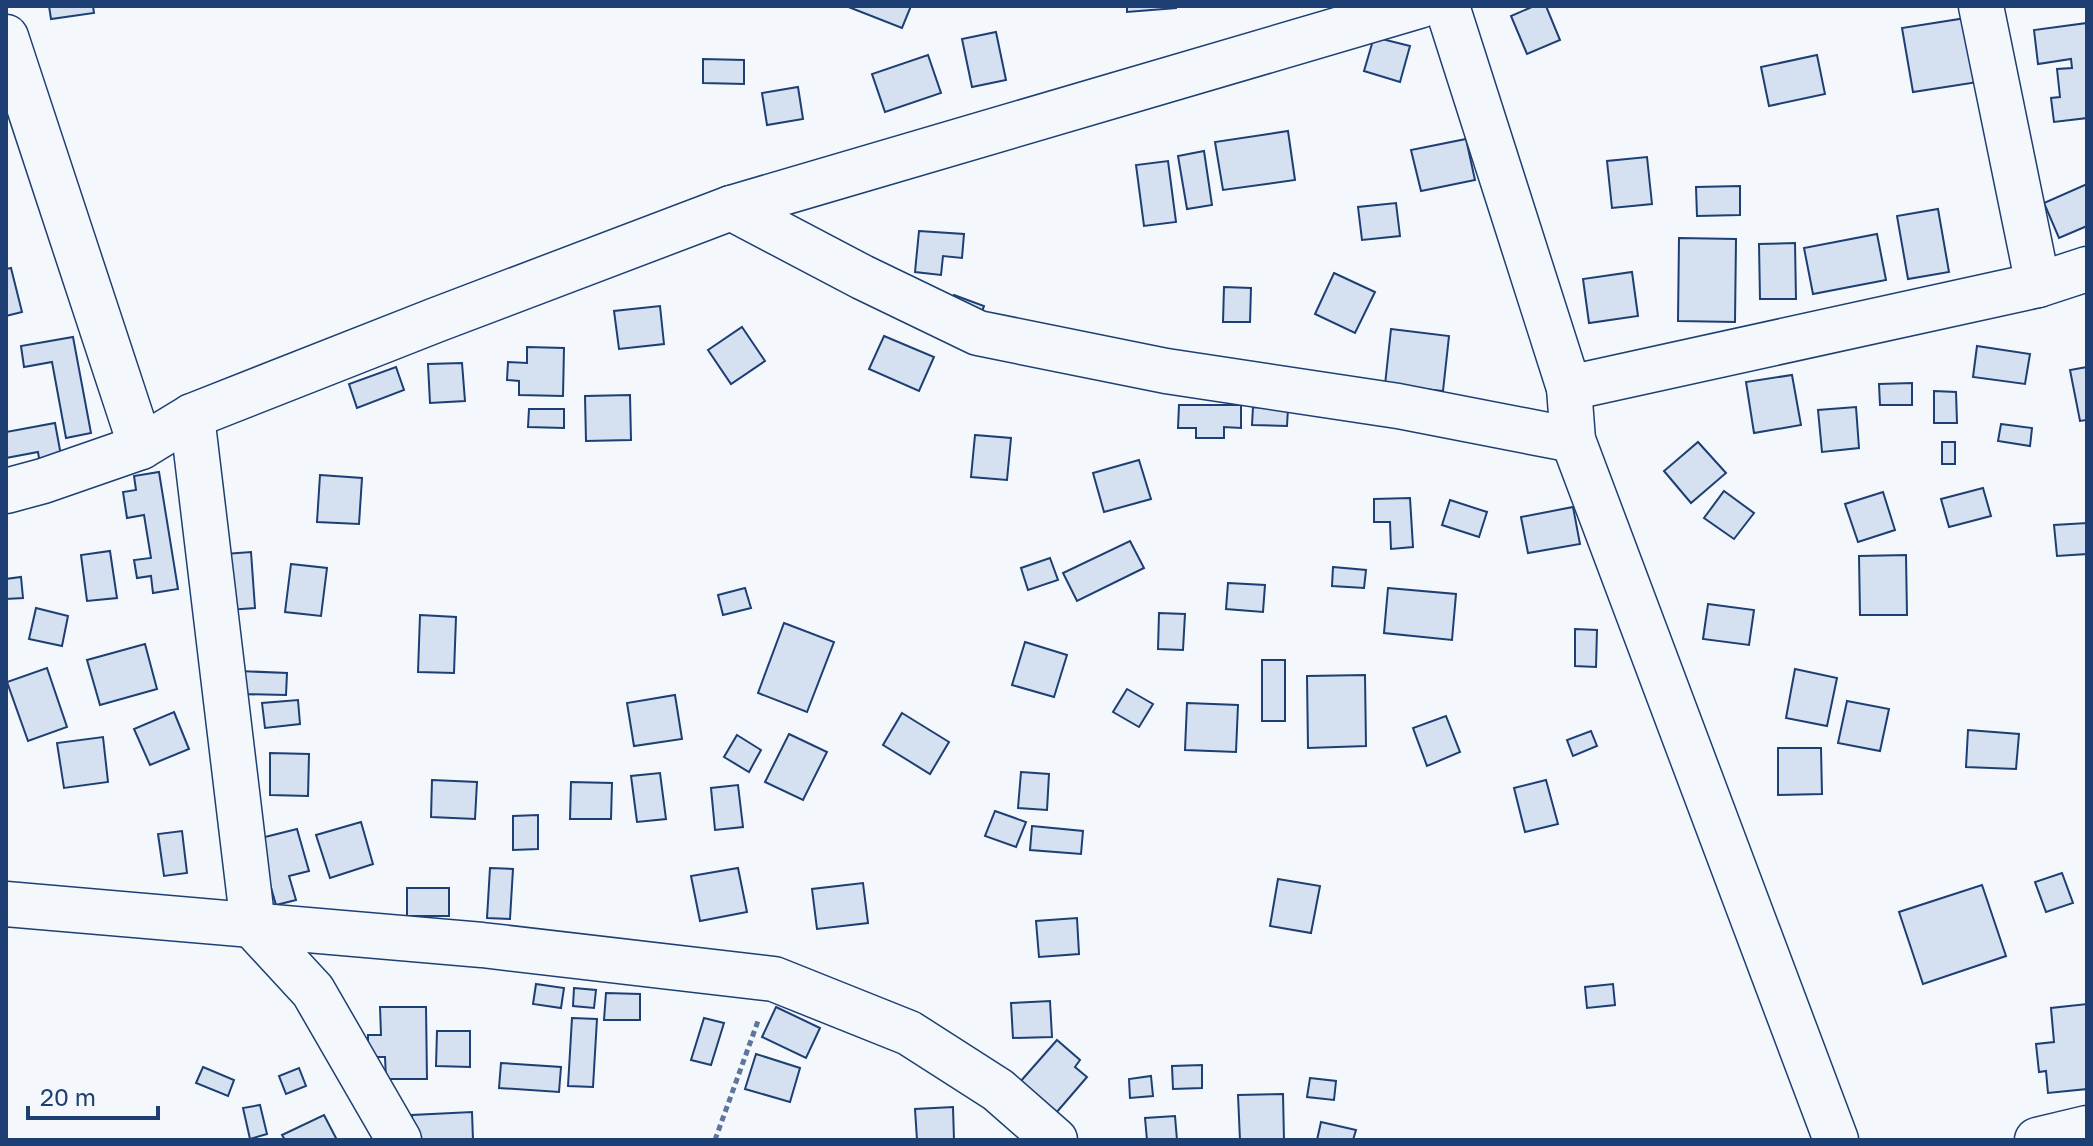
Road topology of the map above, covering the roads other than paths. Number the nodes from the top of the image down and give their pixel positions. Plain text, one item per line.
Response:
1 (1419, 6) edge
2 (1447, 6) edge
3 (1981, 6) edge
4 (6, 37) edge
5 (731, 208) junction
6 (2087, 269) edge
7 (2038, 285) junction
8 (1569, 388) junction
9 (192, 416) junction
10 (1573, 440) junction
11 (141, 447) junction
12 (6, 491) edge
13 (6, 904) edge
14 (253, 926) junction
15 (2087, 1128) edge
16 (399, 1140) edge
17 (1055, 1140) edge
18 (1836, 1140) edge
19 (2037, 1140) edge

1 - 5 street
2 - 8 street
3 - 7 street
4 - 11 street
5 - 9 street
5 - 10 street
6 - 7 street
7 - 8 street
8 - 10 street
9 - 11 street
9 - 14 street
10 - 18 street
11 - 12 street
13 - 14 street
14 - 16 street
14 - 17 street
15 - 19 street

